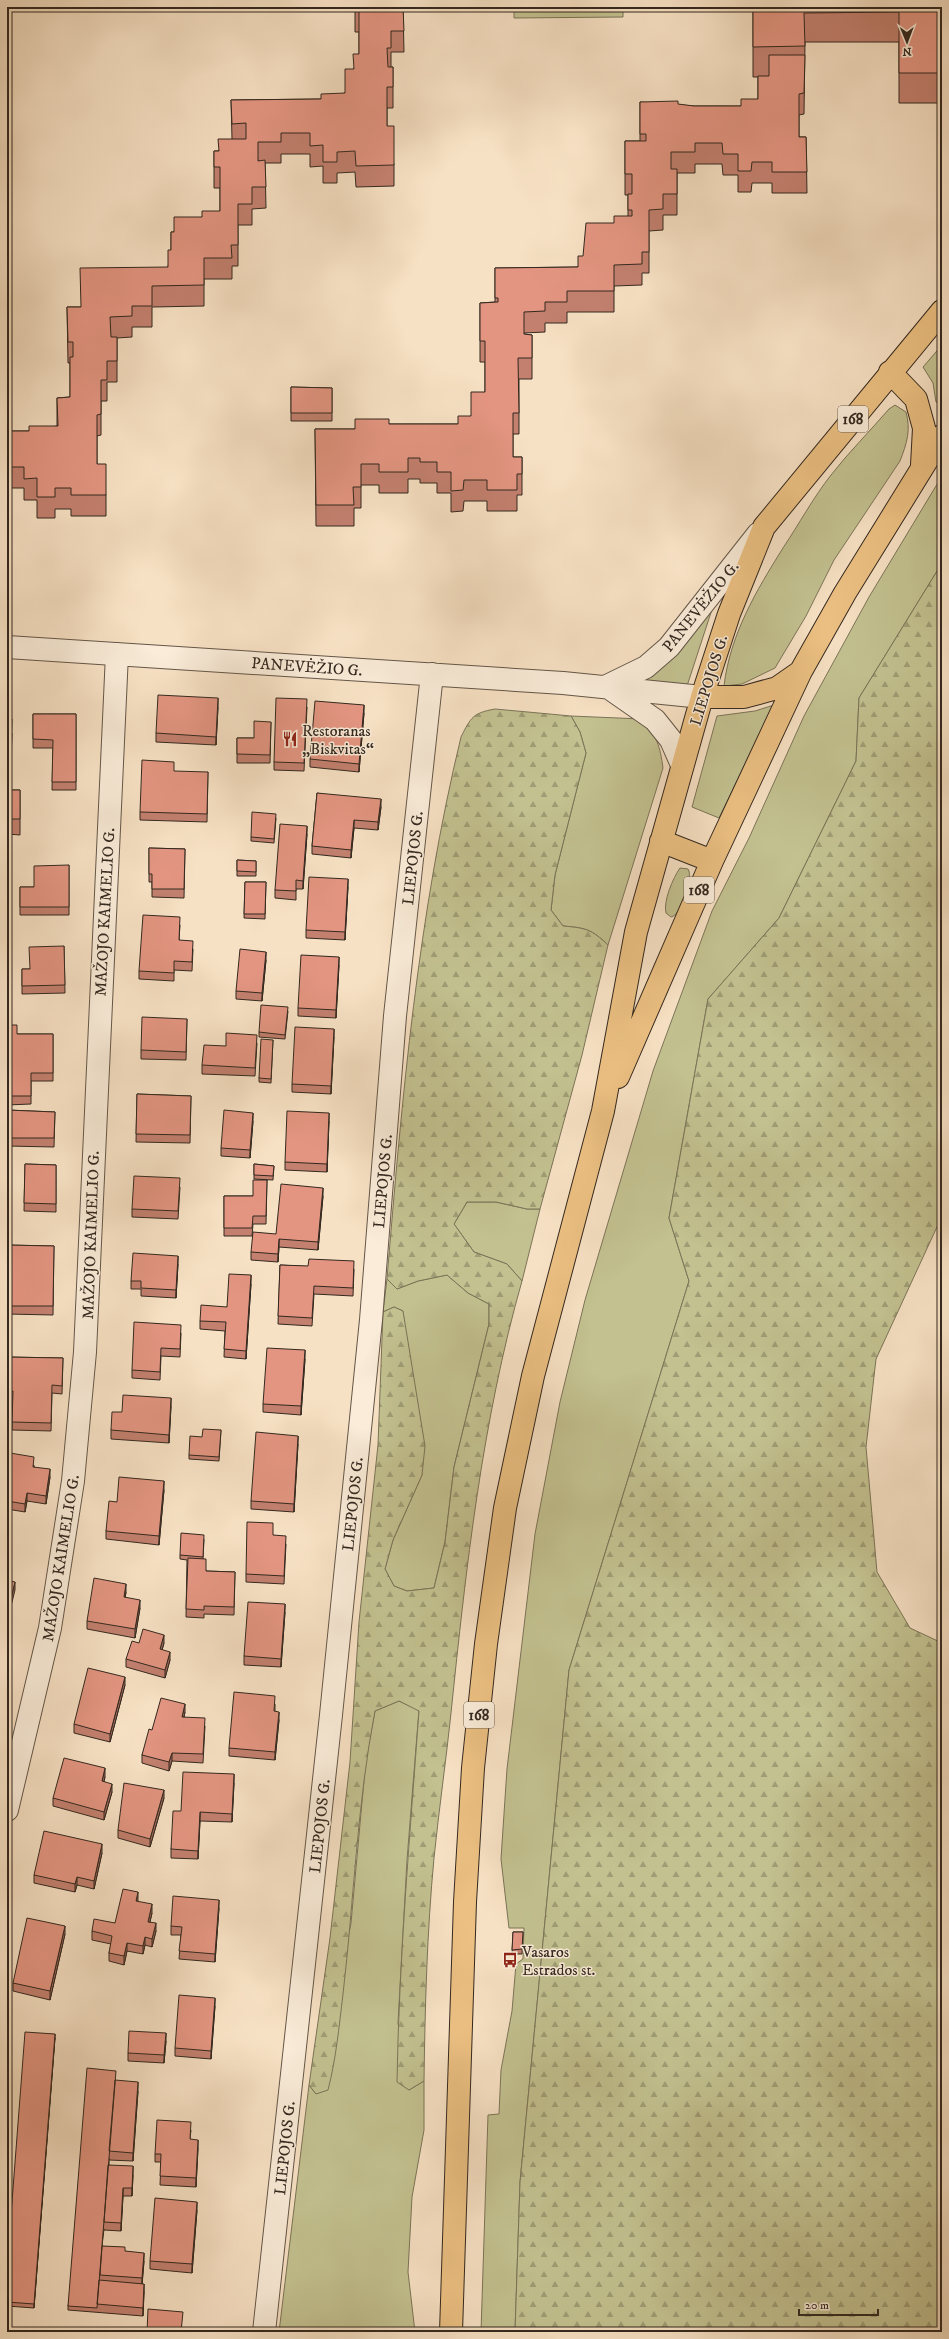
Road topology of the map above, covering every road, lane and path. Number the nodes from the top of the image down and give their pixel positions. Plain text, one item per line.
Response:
1 (942, 311) edge
2 (890, 372) junction
3 (942, 436) edge
4 (922, 468) junction
5 (764, 527) junction
6 (7, 647) edge
7 (117, 654) junction
8 (801, 671) junction
9 (432, 674) junction
10 (607, 686) junction
11 (702, 697) junction
12 (682, 765) junction
13 (661, 840) junction
14 (712, 861) junction
15 (603, 1111) junction
16 (7, 1810) edge
17 (264, 2332) edge
18 (451, 2332) edge

1 - 2 main road, LIEPOJOS G. / 168
2 - 4 main road
2 - 5 main road, LIEPOJOS G. / 168
3 - 4 main road, LIEPOJOS G. / 168
4 - 8 main road, LIEPOJOS G. / 168
5 - 10 street, PANEVĖŽIO G.
5 - 11 main road, LIEPOJOS G. / 168
6 - 7 street, PANEVĖŽIO G.
7 - 9 street, PANEVĖŽIO G.
7 - 16 street, MAŽOJO KAIMELIO G.
8 - 11 main road
8 - 14 main road, LIEPOJOS G. / 168
9 - 10 street, PANEVĖŽIO G.
9 - 17 street, LIEPOJOS G.
10 - 11 street, PANEVĖŽIO G.
10 - 12 street
11 - 12 main road, LIEPOJOS G. / 168
12 - 13 main road, LIEPOJOS G. / 168
13 - 14 main road
13 - 15 main road, LIEPOJOS G. / 168
14 - 15 main road, LIEPOJOS G. / 168
15 - 18 main road, LIEPOJOS G. / 168

